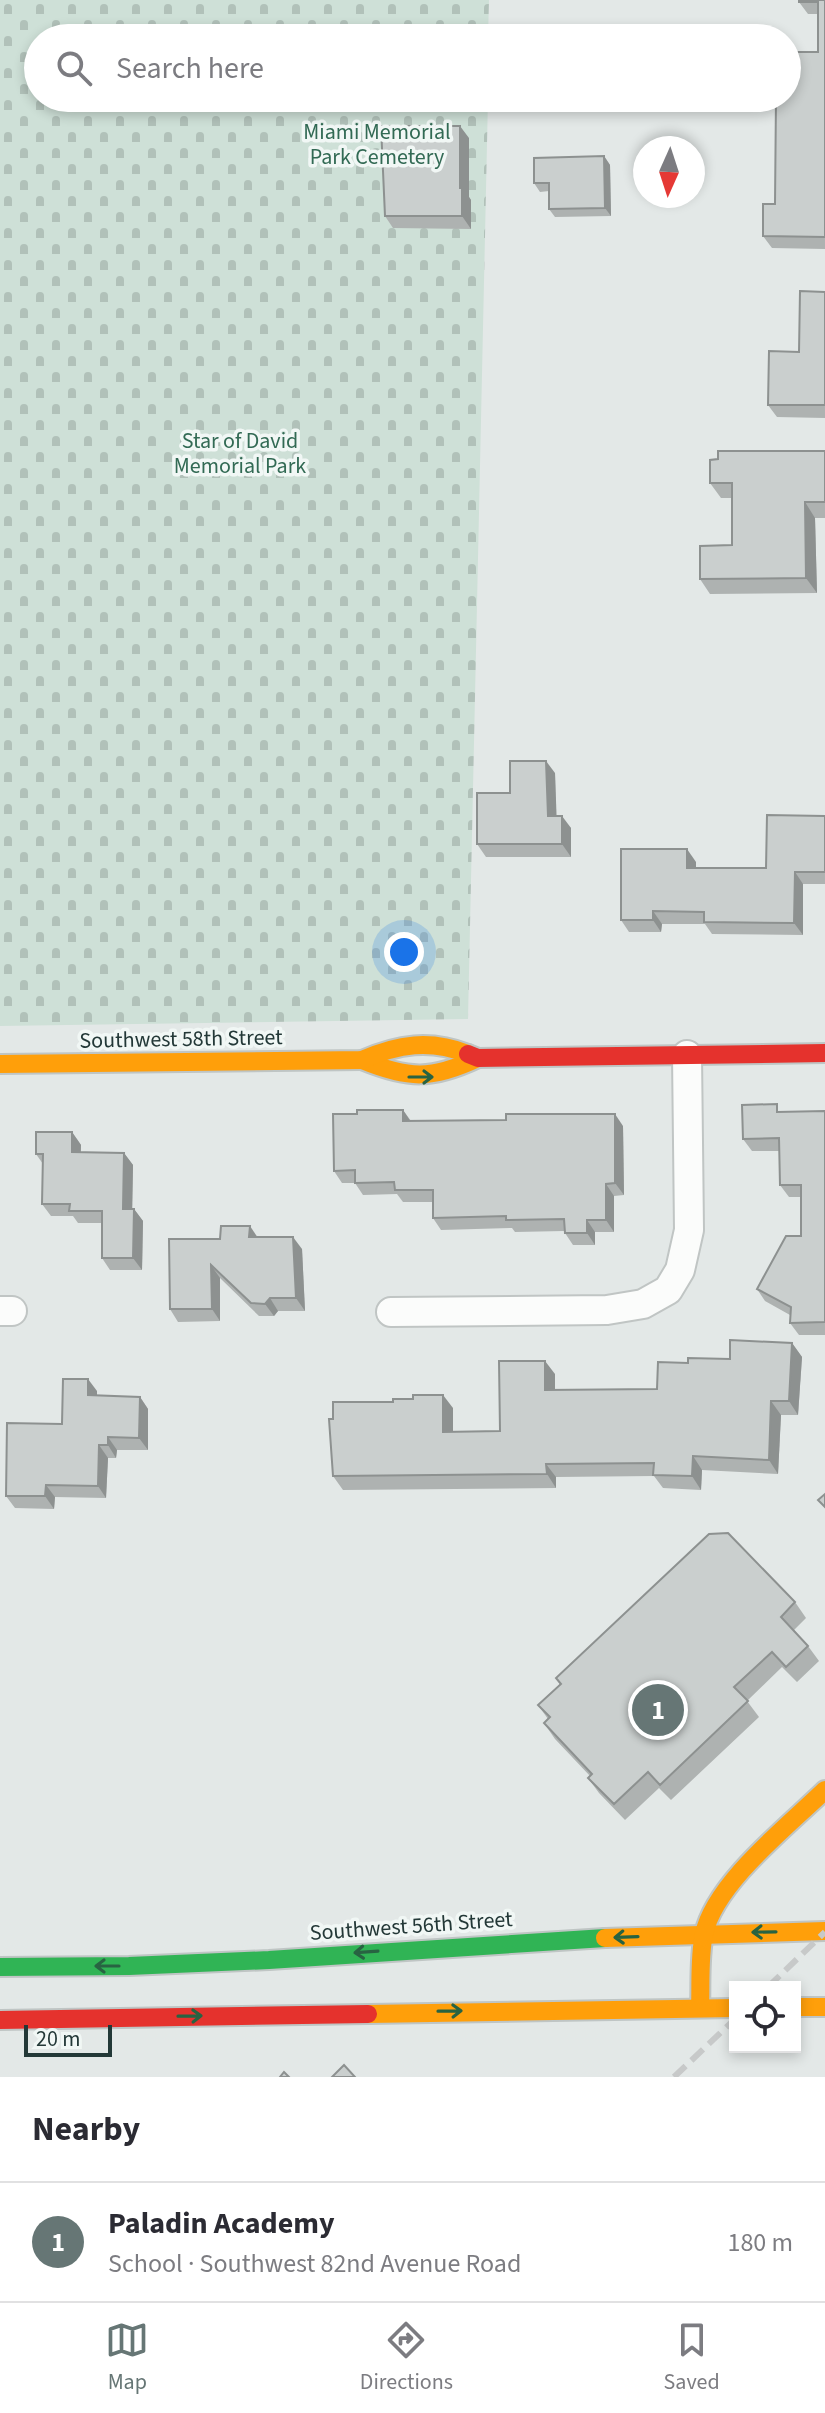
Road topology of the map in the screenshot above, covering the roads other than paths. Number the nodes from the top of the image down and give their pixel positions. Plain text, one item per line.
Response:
1 (825, 1053) edge
2 (687, 1055) junction
3 (478, 1058) junction
4 (362, 1060) junction
5 (0, 1064) edge
6 (391, 1312) dead end
7 (825, 1790) edge
8 (825, 1931) edge
9 (704, 1933) junction
10 (0, 1967) edge
11 (801, 2007) edge
12 (825, 2007) edge
13 (700, 2008) junction
14 (729, 2008) edge
15 (0, 2020) edge

1 - 2 main road, Southwest 58th Street
2 - 3 main road, Southwest 58th Street
2 - 6 street
3 - 4 main road, Southwest 58th Street
4 -> 3 main road, Southwest 58th Street
4 - 5 main road, Southwest 58th Street
7 - 9 main road
8 -> 9 main road, Southwest 56th Street
9 -> 10 main road, Southwest 56th Street
9 - 13 main road
11 - 12 main road
13 - 14 main road
15 -> 13 main road

